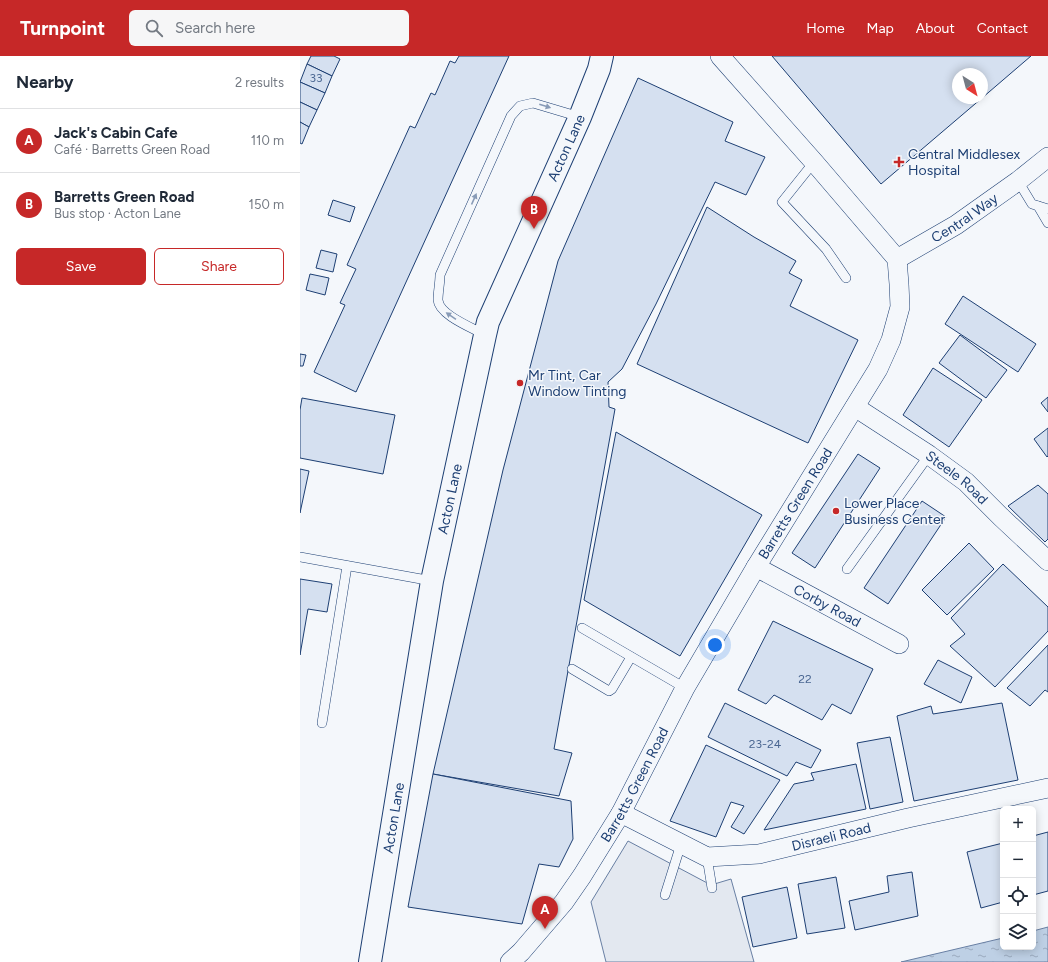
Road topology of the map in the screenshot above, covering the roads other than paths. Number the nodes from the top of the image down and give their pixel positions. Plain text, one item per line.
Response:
1 (602, 56) edge
2 (720, 56) edge
3 (580, 117) junction
4 (1048, 157) edge
5 (814, 162) junction
6 (1018, 181) junction
7 (1038, 206) junction
8 (1048, 209) edge
9 (1048, 223) edge
10 (897, 259) junction
11 (846, 278) dead end
12 (485, 335) junction
13 (855, 407) junction
14 (929, 455) junction
15 (300, 557) edge
16 (1048, 561) edge
17 (347, 566) junction
18 (756, 567) junction
19 (847, 569) dead end
20 (432, 581) junction
21 (582, 628) dead end
22 (899, 644) dead end
23 (631, 657) junction
24 (572, 669) dead end
25 (685, 688) junction
26 (322, 723) dead end
27 (1048, 788) edge
28 (621, 813) junction
29 (680, 844) junction
30 (707, 857) junction
31 (712, 888) dead end
32 (666, 895) dead end
33 (370, 962) edge
34 (510, 962) edge

1 - 3 main road, Acton Lane
2 - 5 street
3 - 12 main road, Acton Lane
12 -> 3 lane
4 - 6 street, Central Way
5 - 10 street
5 - 11 lane
6 - 7 lane
6 - 10 street, Central Way
7 - 8 lane
7 - 9 lane
10 - 13 street, Barretts Green Road
12 - 20 main road, Acton Lane
13 - 14 street, Steele Road
13 - 18 street, Barretts Green Road
14 - 16 street, Steele Road
14 - 19 lane
15 - 17 lane
17 - 20 lane
17 - 26 lane
18 - 22 street, Corby Road
18 - 25 street, Barretts Green Road
20 - 33 main road, Acton Lane
21 - 23 lane
23 - 24 lane
23 - 25 lane
25 - 28 street, Barretts Green Road
27 - 30 street, Disraeli Road
28 - 29 street, Disraeli Road
28 - 34 street, Barretts Green Road
29 - 30 street, Disraeli Road
29 - 32 lane
30 - 31 lane

